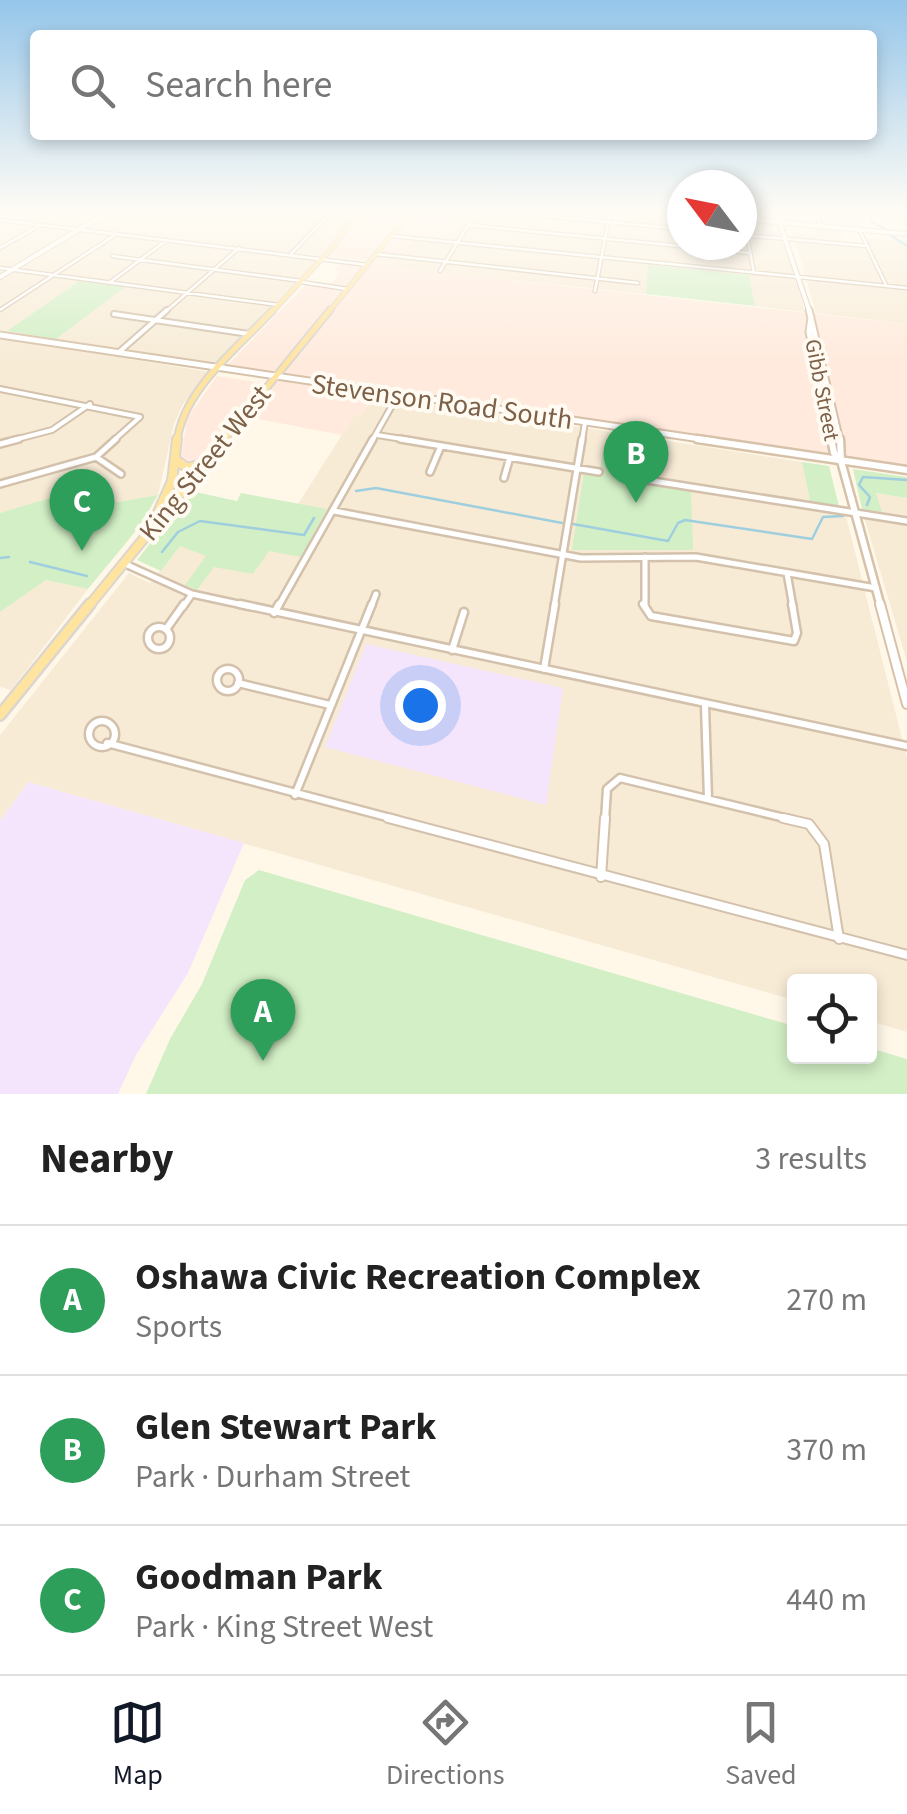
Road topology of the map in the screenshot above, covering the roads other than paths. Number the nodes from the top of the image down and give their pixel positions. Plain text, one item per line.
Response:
1 (23, 263) edge
2 (72, 263) edge
3 (135, 263) edge
4 (162, 263) edge
5 (222, 263) edge
6 (318, 263) edge
7 (355, 263) edge
8 (444, 263) edge
9 (455, 263) edge
10 (600, 263) edge
11 (659, 263) edge
12 (752, 263) edge
13 (795, 263) edge
14 (876, 263) edge
15 (368, 265) joint
16 (0, 268) edge
17 (12, 270) junction
18 (214, 270) junction
19 (440, 271) dead end
20 (754, 273) junction
21 (53, 275) junction
22 (0, 276) edge
23 (799, 277) junction
24 (597, 278) junction
25 (302, 281) junction
26 (109, 283) junction
27 (638, 283) dead end
28 (887, 286) junction
29 (907, 288) edge
30 (347, 289) junction
31 (594, 291) dead end
32 (186, 293) junction
33 (279, 306) junction
34 (0, 310) edge
35 (114, 314) dead end
36 (154, 321) junction
37 (252, 334) junction
38 (0, 335) edge
39 (118, 353) junction
40 (218, 369) junction
41 (275, 378) junction
42 (0, 389) edge
43 (398, 395) junction
44 (90, 404) junction
45 (586, 422) junction
46 (377, 436) junction
47 (0, 444) edge
48 (440, 446) junction
49 (96, 456) junction
50 (510, 456) junction
51 (174, 457) junction
52 (840, 461) junction
53 (207, 462) junction
54 (577, 469) junction
55 (907, 470) edge
56 (430, 472) dead end
57 (598, 472) dead end
58 (121, 474) dead end
59 (504, 478) dead end
60 (634, 478) dead end
61 (0, 484) edge
62 (334, 511) junction
63 (855, 512) junction
64 (907, 521) edge
65 (147, 534) junction
66 (564, 555) junction
67 (645, 557) junction
68 (124, 563) junction
69 (787, 573) junction
70 (876, 588) junction
71 (192, 594) junction
72 (376, 594) dead end
73 (464, 612) dead end
74 (274, 613) junction
75 (167, 628) junction
76 (360, 631) junction
77 (452, 650) junction
78 (544, 670) junction
79 (238, 683) dead end
80 (907, 704) edge
81 (330, 705) junction
82 (705, 706) junction
83 (0, 715) edge
84 (108, 743) junction
85 (907, 746) edge
86 (294, 795) junction
87 (708, 798) junction
88 (601, 877) junction
89 (839, 939) junction
90 (907, 955) edge

1 - 17 main road
2 - 21 street
3 - 26 street
4 - 18 street
5 - 18 street
6 - 25 main road
7 - 15 street
8 - 19 street
9 - 24 street
10 - 24 street
11 - 20 street
12 - 20 street
13 - 23 main road, Gibb Street
14 - 28 street
15 - 30 main road, King Street West
16 - 17 street
17 - 21 street
17 - 22 main road
18 - 25 street
18 - 32 street
20 - 23 street
21 - 26 street
21 - 34 street
23 - 28 street
23 - 52 main road, Gibb Street
24 - 27 street
24 - 31 street
25 - 30 street
25 - 33 main road
26 - 32 street
28 - 29 street
30 - 41 main road, King Street West
32 - 33 street
32 - 36 street
33 - 37 main road
35 - 36 street
36 - 37 street
36 - 39 street
37 - 40 main road
38 - 39 main road, Stevenson Road South
39 - 40 main road, Stevenson Road South
40 - 41 main road, Stevenson Road South
40 - 51 main road
41 - 43 main road, Stevenson Road South
41 - 53 main road, King Street West
42 - 44 street
43 - 45 main road, Stevenson Road South
43 - 46 street
44 - 47 street
44 - 49 street
45 - 52 main road, Stevenson Road South
45 - 54 street
46 - 48 street
46 - 62 street
48 - 50 street
48 - 56 street
49 - 58 street
49 - 61 street
50 - 54 street
50 - 59 street
51 - 53 main road
51 - 65 main road
52 - 55 main road, Stevenson Road South
52 - 63 main road, Gibb Street
53 - 65 main road, King Street West
54 - 57 street
54 - 66 street
60 - 63 street
62 - 66 street
62 - 74 street
63 - 64 street
63 - 70 main road, Gibb Street
65 - 68 main road, King Street West
66 - 67 street
66 - 78 street
67 - 69 street
67 - 69 street
68 - 71 street
68 - 83 main road, King Street West
69 - 70 street
70 - 80 main road, Gibb Street
71 - 74 street
71 - 75 street
72 - 76 street
73 - 77 street
74 - 76 street
75 - 75 street
76 - 77 street
76 - 81 street
77 - 78 street
78 - 82 street
79 - 81 street
81 - 86 street
82 - 85 street
82 - 87 street
84 - 84 street
84 - 86 street
86 - 88 street
87 - 88 street
87 - 89 street
88 - 89 street
89 - 90 street

